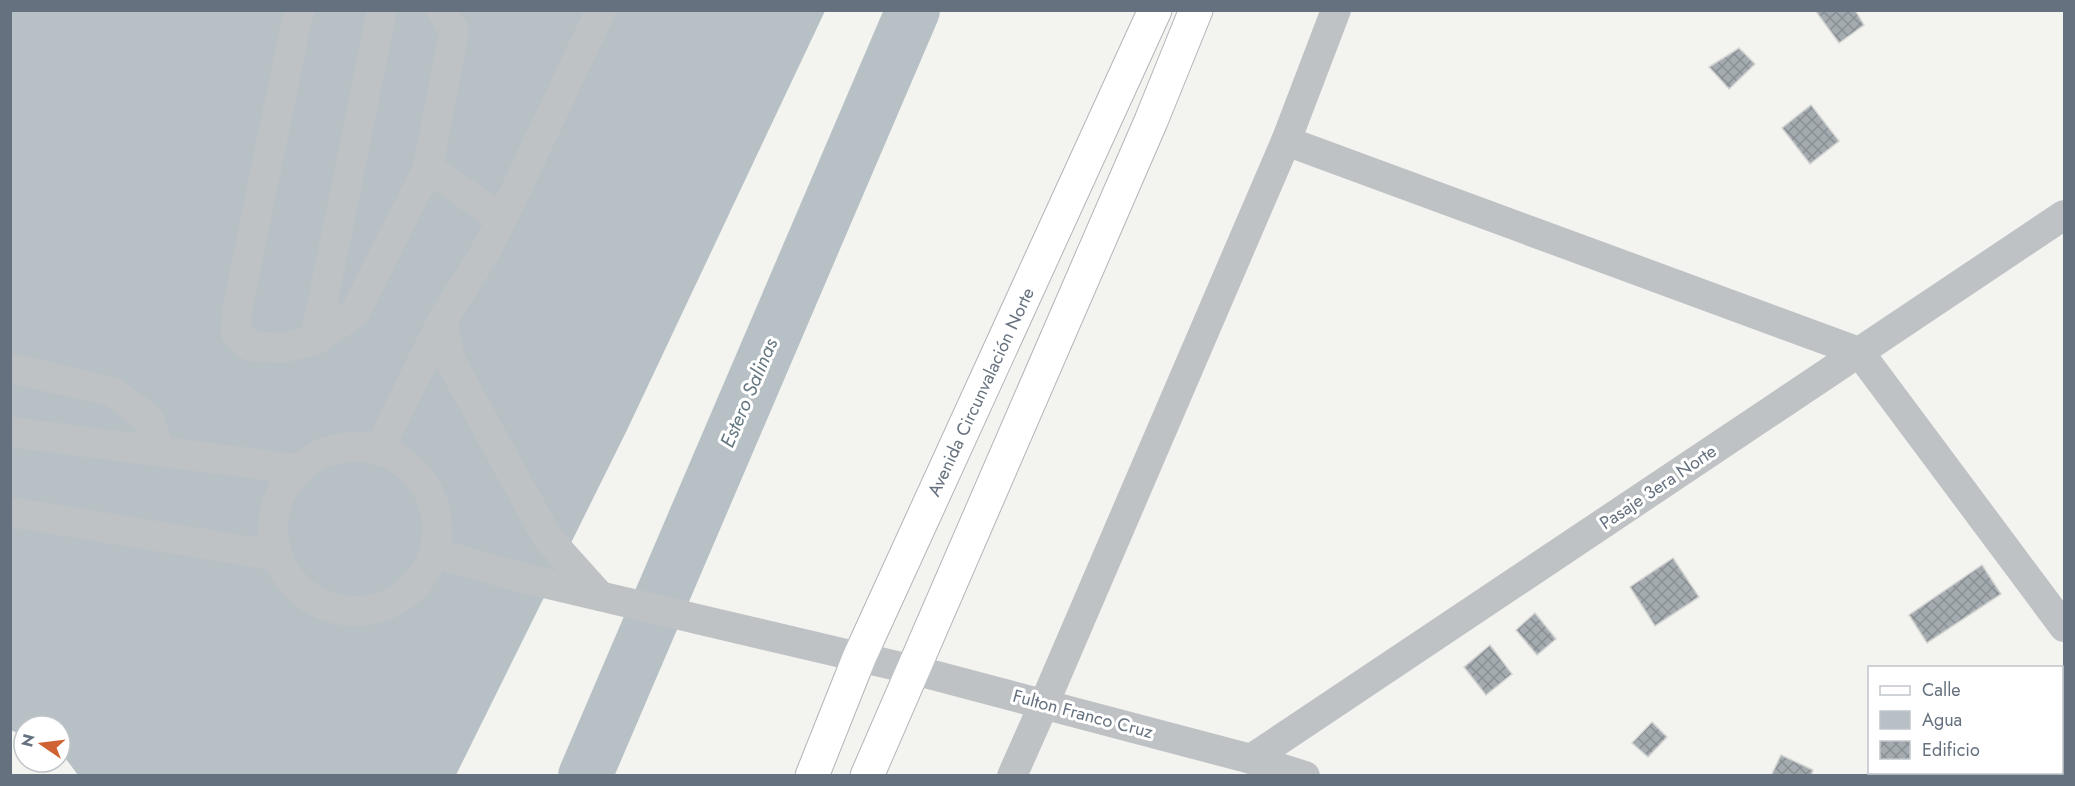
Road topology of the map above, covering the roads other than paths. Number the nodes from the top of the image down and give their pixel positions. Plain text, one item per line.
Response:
1 (300, 10) edge
2 (382, 10) edge
3 (441, 10) edge
4 (601, 10) edge
5 (1155, 10) edge
6 (1196, 10) edge
7 (1336, 10) edge
8 (1286, 141) junction
9 (428, 168) junction
10 (2064, 216) edge
11 (502, 219) junction
12 (442, 321) junction
13 (315, 340) junction
14 (1859, 352) junction
15 (10, 368) edge
16 (10, 432) edge
17 (379, 450) junction
18 (160, 451) junction
19 (295, 469) junction
20 (10, 512) edge
21 (434, 553) junction
22 (278, 556) junction
23 (600, 596) junction
24 (2064, 627) edge
25 (859, 658) junction
26 (914, 670) junction
27 (1044, 704) junction
28 (1251, 759) junction
29 (812, 776) edge
30 (867, 776) edge
31 (1012, 776) edge
32 (1305, 776) edge

1 - 13 street
2 - 13 street
3 - 9 street
4 - 11 street
5 - 25 main road, Avenida Circunvalación Norte
6 - 26 main road
7 - 8 street
8 - 14 street
8 - 27 street
9 - 11 street
9 - 13 street
10 - 14 street, Pasaje 3era Norte
11 - 12 street
12 - 17 street
12 - 23 street
14 - 24 street
14 - 28 street, Pasaje 3era Norte
15 - 18 street
16 - 18 street
17 - 19 street
17 - 21 street
18 - 19 street
19 - 22 street
20 - 22 street
21 - 22 street
21 - 23 street, Fulton Franco Cruz
23 - 25 street, Fulton Franco Cruz
25 - 26 street, Fulton Franco Cruz
25 - 29 main road, Avenida Circunvalación Norte
26 - 27 street, Fulton Franco Cruz
26 - 30 main road
27 - 28 street, Fulton Franco Cruz
27 - 31 street
28 - 32 street, Fulton Franco Cruz

